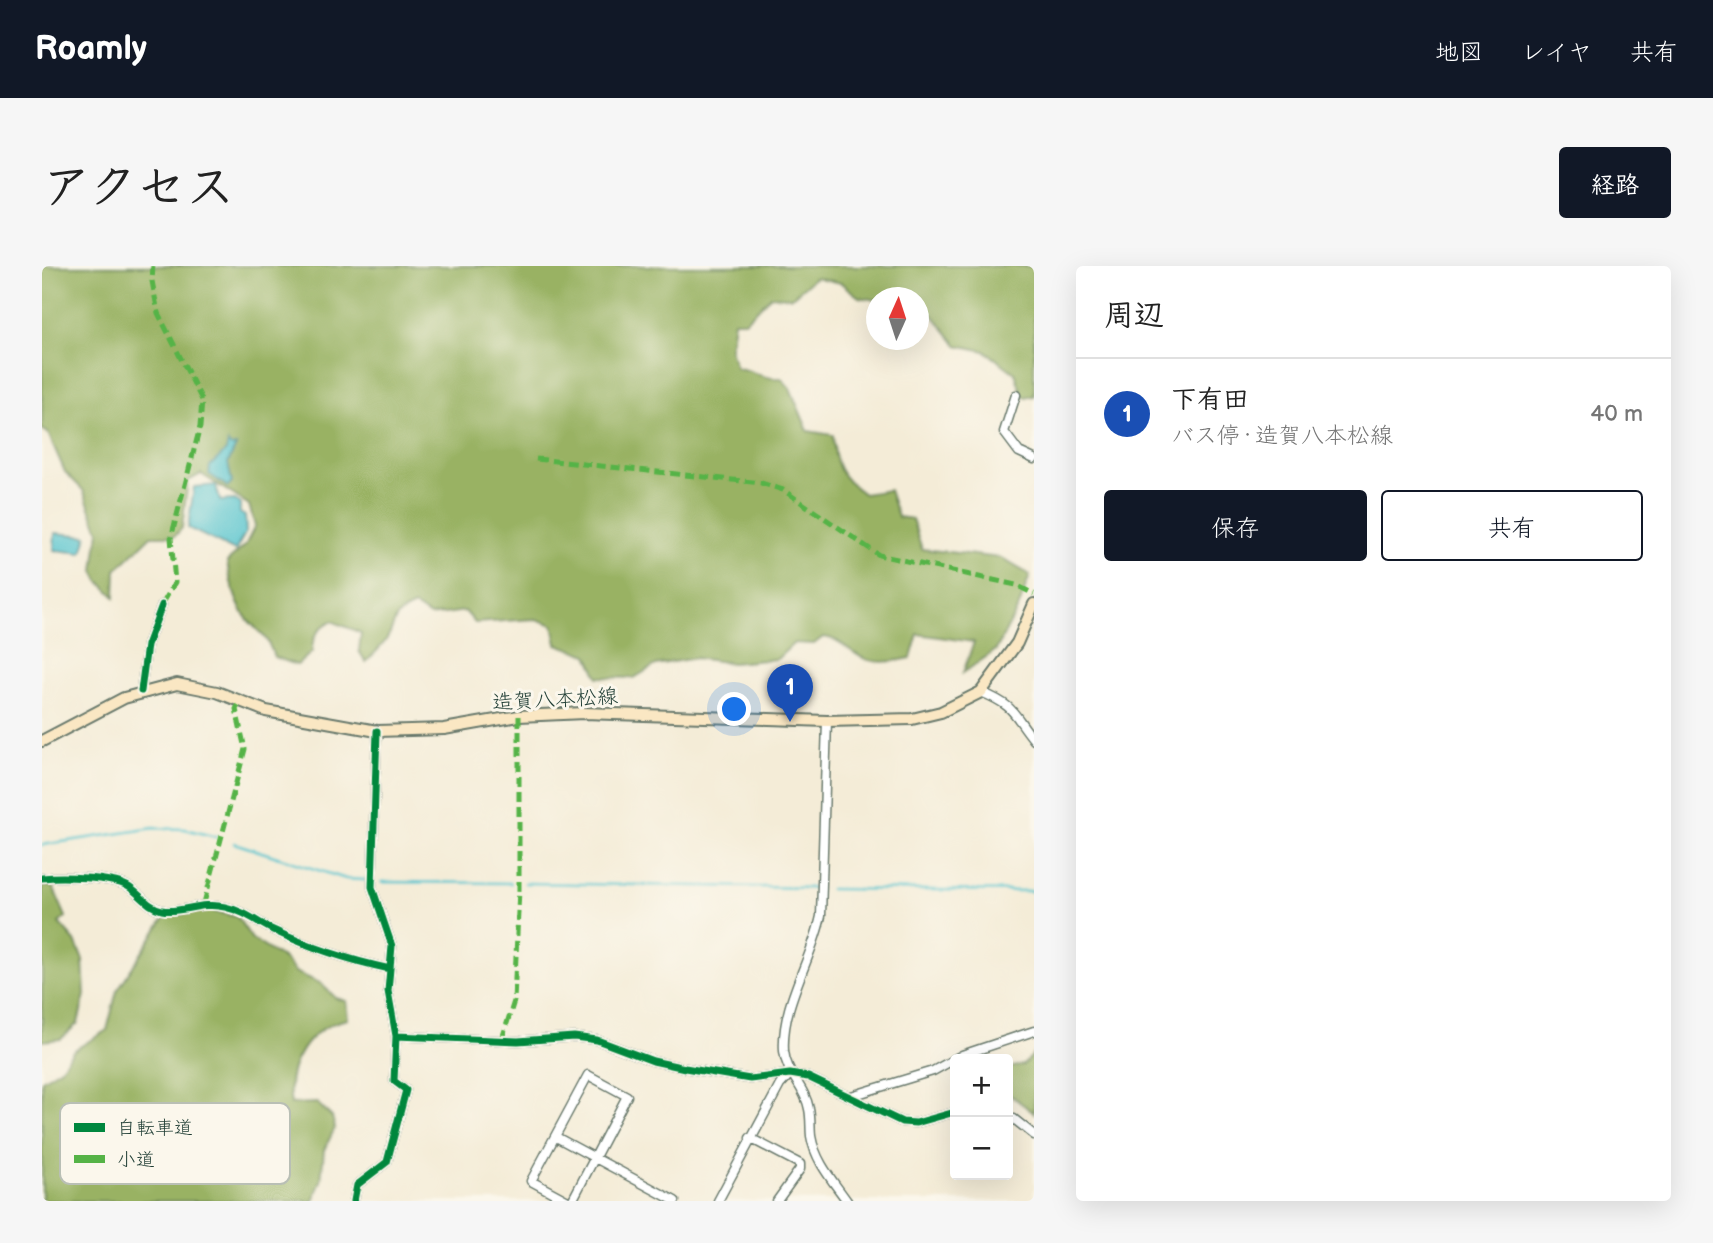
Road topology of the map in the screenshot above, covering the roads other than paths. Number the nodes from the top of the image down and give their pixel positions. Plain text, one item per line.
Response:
1 (1016, 395) dead end
2 (1034, 459) edge
3 (1034, 604) edge
4 (162, 605) dead end
5 (141, 691) junction
6 (981, 692) junction
7 (827, 721) junction
8 (377, 731) junction
9 (1034, 740) edge
10 (42, 741) edge
11 (42, 878) edge
12 (390, 970) junction
13 (1034, 1031) edge
14 (396, 1036) junction
15 (790, 1074) junction
16 (851, 1096) junction
17 (950, 1113) edge
18 (1013, 1119) edge
19 (1034, 1135) edge
20 (556, 1137) junction
21 (750, 1138) junction
22 (595, 1157) junction
23 (354, 1201) edge
24 (570, 1201) edge
25 (675, 1201) edge
26 (718, 1201) edge
27 (777, 1201) edge
28 (847, 1201) edge

1 - 2 street
3 - 6 main road, 造賀八本松線
4 - 5 street
5 - 8 main road, 造賀八本松線
5 - 10 main road, 造賀八本松線
6 - 7 main road, 造賀八本松線
6 - 9 street
7 - 8 main road, 造賀八本松線
7 - 15 street
8 - 12 street
11 - 12 street
12 - 14 street
13 - 16 street
14 - 15 street
14 - 23 street
15 - 16 street
15 - 21 street
15 - 28 street
16 - 17 street
18 - 19 street
20 - 22 street
20 - 22 street
20 - 24 street
21 - 26 street
21 - 27 street
22 - 24 street
22 - 25 street

